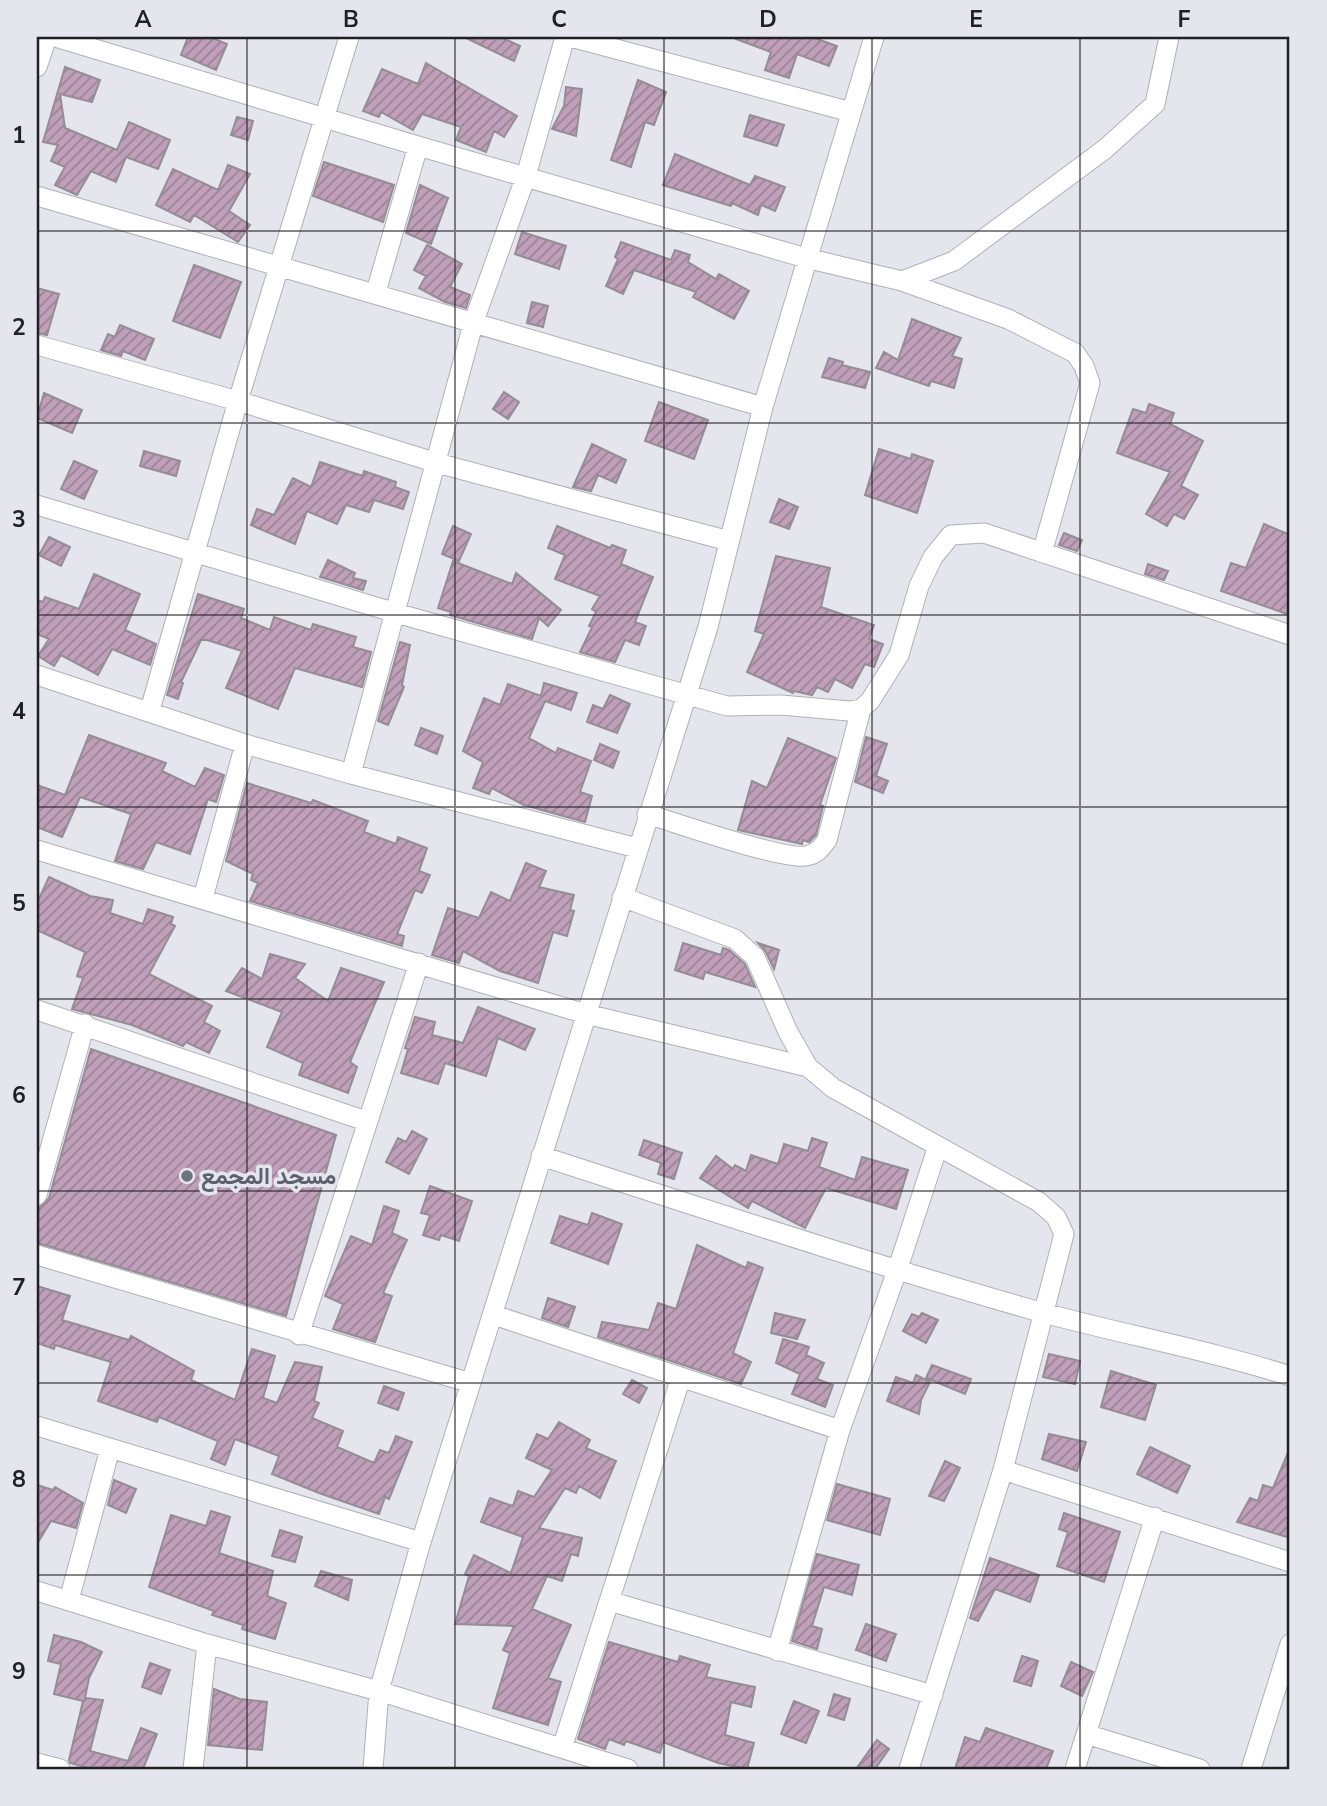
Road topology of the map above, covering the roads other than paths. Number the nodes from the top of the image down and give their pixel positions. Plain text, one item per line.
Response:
1 (47, 37) edge
2 (55, 37) edge
3 (349, 37) edge
4 (565, 37) edge
5 (571, 37) edge
6 (874, 37) edge
7 (1169, 37) edge
8 (37, 67) edge
9 (850, 112) junction
10 (324, 117) junction
11 (418, 146) junction
12 (526, 176) junction
13 (37, 196) edge
14 (806, 258) junction
15 (280, 264) junction
16 (902, 281) junction
17 (376, 292) junction
18 (474, 321) junction
19 (37, 345) edge
20 (238, 401) junction
21 (763, 407) junction
22 (437, 463) junction
23 (37, 505) edge
24 (729, 541) junction
25 (193, 552) junction
26 (1042, 553) junction
27 (396, 613) junction
28 (1290, 635) edge
29 (37, 675) edge
30 (686, 693) junction
31 (861, 709) junction
32 (150, 710) junction
33 (245, 744) junction
34 (351, 774) junction
35 (648, 814) junction
36 (637, 848) junction
37 (37, 850) edge
38 (622, 897) junction
39 (203, 898) junction
40 (419, 963) junction
41 (37, 1010) edge
42 (586, 1014) junction
43 (85, 1024) junction
44 (808, 1067) junction
45 (366, 1121) junction
46 (938, 1146) junction
47 (541, 1156) junction
48 (37, 1195) edge
49 (37, 1255) edge
50 (897, 1271) junction
51 (1046, 1313) junction
52 (494, 1315) junction
53 (299, 1335) junction
54 (1290, 1376) edge
55 (681, 1377) junction
56 (471, 1383) junction
57 (37, 1426) edge
58 (840, 1430) junction
59 (110, 1449) junction
60 (1003, 1470) junction
61 (1155, 1517) junction
62 (421, 1542) junction
63 (1290, 1562) edge
64 (37, 1591) edge
65 (69, 1600) junction
66 (609, 1601) junction
67 (207, 1644) junction
68 (1290, 1644) edge
69 (777, 1651) junction
70 (379, 1691) junction
71 (933, 1695) junction
72 (1086, 1734) junction
73 (562, 1748) junction
74 (37, 1763) edge
75 (60, 1769) edge
76 (193, 1769) edge
77 (373, 1769) edge
78 (628, 1769) edge
79 (909, 1769) edge
80 (1075, 1769) edge
81 (1200, 1769) edge
82 (1251, 1769) edge

1 - 8 street
2 - 10 street
3 - 10 street
4 - 12 street
5 - 9 street
6 - 9 street
7 - 16 street
9 - 14 street
10 - 11 street
10 - 15 street
11 - 12 street
11 - 17 street
12 - 14 street
12 - 18 street
13 - 15 street
14 - 16 street
14 - 21 street
15 - 17 street
15 - 20 street
16 - 26 street
17 - 18 street
18 - 21 street
18 - 22 street
19 - 20 street
20 - 22 street
20 - 25 street
21 - 24 street
22 - 24 street
22 - 27 street
23 - 25 street
24 - 30 street
25 - 27 street
25 - 32 street
26 - 28 street
26 - 31 street
27 - 30 street
27 - 34 street
29 - 32 street
30 - 31 street
30 - 35 street
31 - 35 street
32 - 33 street
33 - 34 street
33 - 39 street
34 - 36 street
35 - 36 street
36 - 38 street
37 - 39 street
38 - 42 street
38 - 44 street
39 - 40 street
40 - 42 street
40 - 45 street
41 - 43 street
42 - 44 street
42 - 47 street
43 - 45 street
43 - 48 street
44 - 46 street
45 - 53 street
46 - 50 street
46 - 51 street
47 - 50 street
47 - 52 street
49 - 53 street
50 - 51 street
50 - 58 street
51 - 54 street
51 - 60 street
52 - 55 street
52 - 56 street
53 - 56 street
55 - 58 street
55 - 66 street
56 - 62 street
57 - 59 street
58 - 69 street
59 - 62 street
59 - 65 street
60 - 61 street
60 - 71 street
61 - 63 street
61 - 72 street
62 - 70 street
64 - 65 street
65 - 67 street
66 - 69 street
66 - 73 street
67 - 70 street
67 - 76 street
68 - 82 street
69 - 71 street
70 - 73 street
70 - 77 street
71 - 79 street
72 - 80 street
72 - 81 street
73 - 78 street
74 - 75 street

